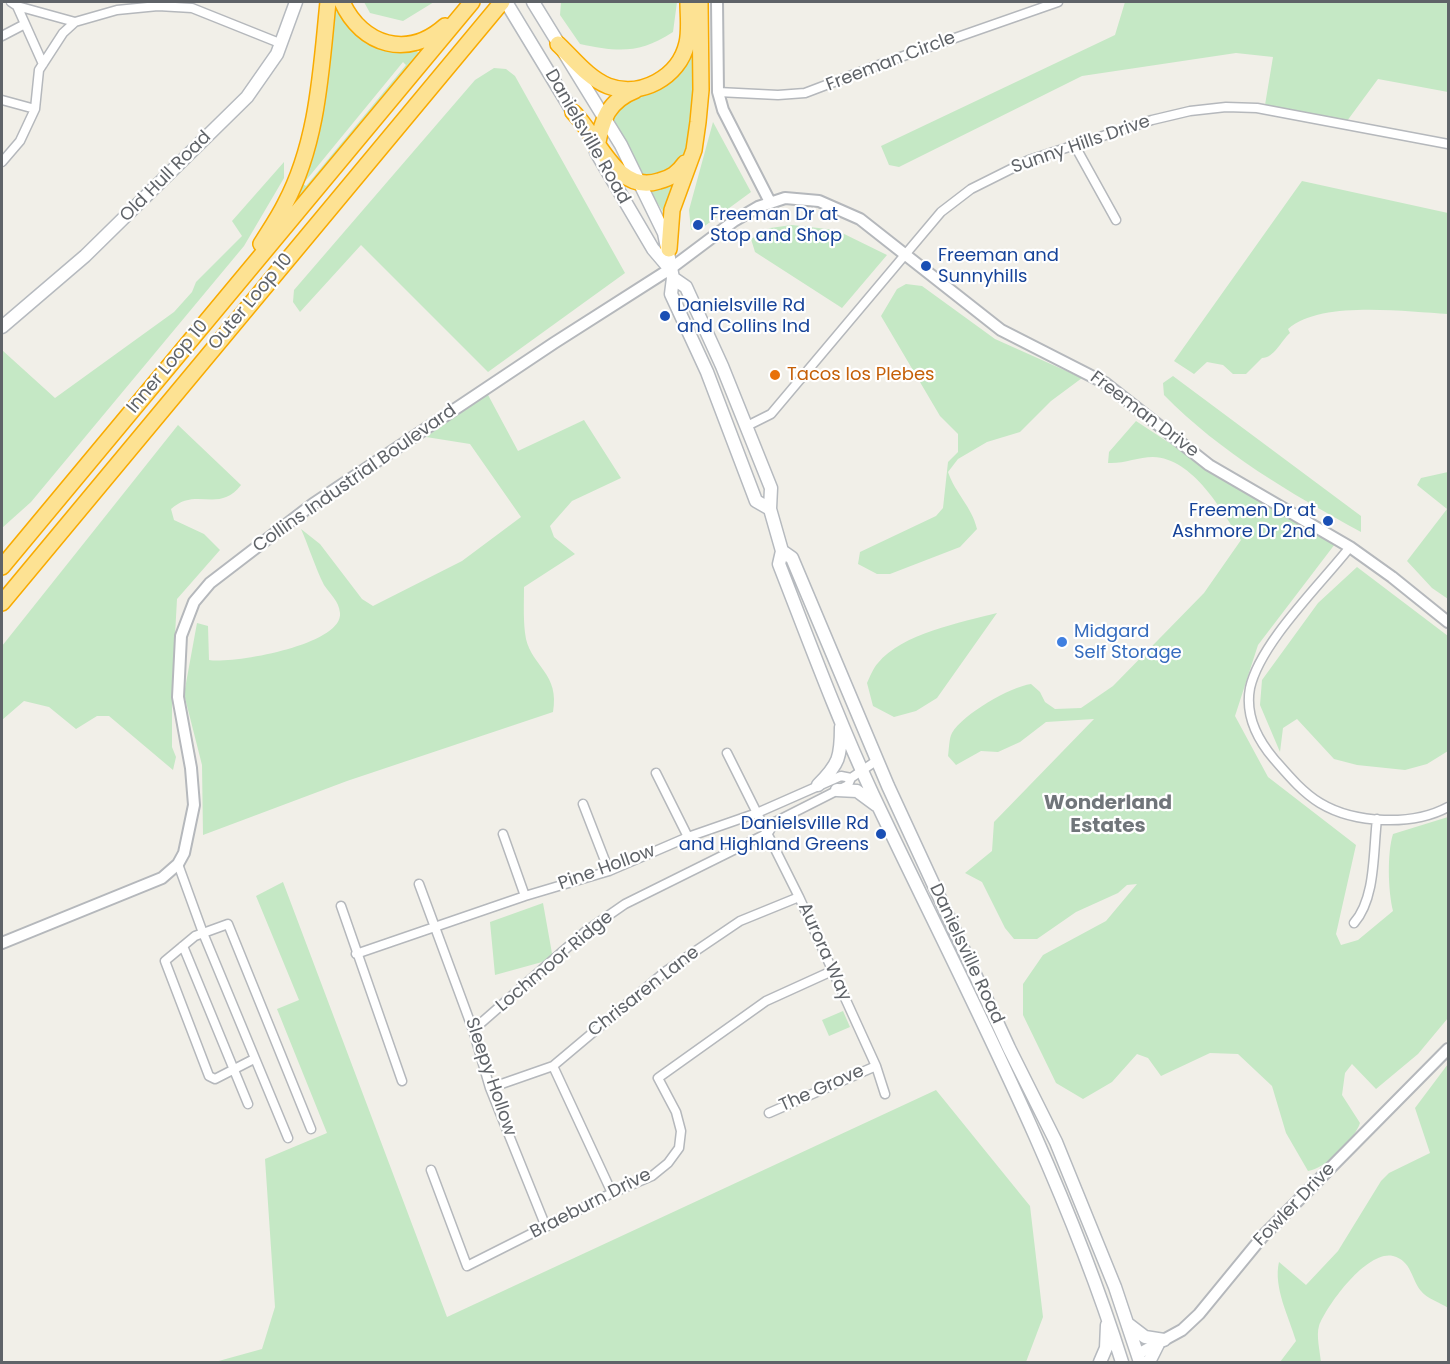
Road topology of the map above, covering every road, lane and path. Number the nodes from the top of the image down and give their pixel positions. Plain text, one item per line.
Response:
1 (296, 2) edge
2 (328, 2) edge
3 (342, 2) edge
4 (472, 2) edge
5 (504, 2) edge
6 (688, 2) edge
7 (700, 2) edge
8 (717, 2) edge
9 (1058, 2) edge
10 (14, 4) edge
11 (535, 6) edge
12 (75, 22) junction
13 (25, 24) junction
14 (2, 36) edge
15 (282, 44) junction
16 (558, 44) junction
17 (43, 64) junction
18 (639, 88) junction
19 (718, 92) junction
20 (2, 100) edge
21 (35, 109) junction
22 (573, 112) joint
23 (604, 117) junction
24 (1449, 144) edge
25 (1076, 146) junction
26 (597, 147) junction
27 (694, 150) junction
28 (2, 162) edge
29 (642, 183) junction
30 (770, 202) junction
31 (1116, 220) dead end
32 (669, 249) junction
33 (906, 253) junction
34 (672, 274) junction
35 (237, 285) junction
36 (2, 327) edge
37 (747, 426) junction
38 (770, 509) junction
39 (1350, 547) junction
40 (782, 551) junction
41 (2, 567) edge
42 (2, 603) edge
43 (1449, 622) edge
44 (841, 720) junction
45 (726, 753) dead end
46 (876, 761) junction
47 (862, 770) junction
48 (656, 772) dead end
49 (851, 778) junction
50 (818, 785) junction
51 (837, 790) junction
52 (583, 804) dead end
53 (1449, 807) edge
54 (879, 808) junction
55 (757, 813) junction
56 (1377, 819) junction
57 (768, 833) junction
58 (503, 834) dead end
59 (688, 837) junction
60 (178, 864) junction
61 (609, 870) junction
62 (419, 884) dead end
63 (525, 896) junction
64 (799, 897) junction
65 (341, 906) dead end
66 (1354, 923) dead end
67 (437, 926) junction
68 (203, 933) junction
69 (2, 943) edge
70 (183, 946) junction
71 (356, 954) junction
72 (832, 971) junction
73 (473, 1030) junction
74 (1449, 1049) edge
75 (254, 1059) junction
76 (553, 1066) junction
77 (876, 1066) junction
78 (234, 1070) junction
79 (402, 1081) dead end
80 (490, 1088) junction
81 (885, 1094) dead end
82 (248, 1104) dead end
83 (769, 1113) dead end
84 (311, 1129) dead end
85 (1050, 1129) junction
86 (1035, 1136) junction
87 (288, 1138) dead end
88 (430, 1170) dead end
89 (612, 1193) junction
90 (546, 1227) junction
91 (1107, 1318) junction
92 (1128, 1324) junction
93 (1161, 1342) junction
94 (1139, 1358) edge
95 (1100, 1362) edge
96 (1122, 1362) edge
97 (1149, 1362) edge

1 - 15 main road, Old Hull Road
2 - 35 highway
3 - 4 highway
4 - 35 highway, Inner Loop 10
5 - 22 main road, Danielsville Road
5 - 42 highway, Outer Loop 10
6 - 18 highway
7 - 27 highway
8 - 19 street
9 - 19 street, Freeman Circle
10 - 12 street
10 - 13 street
11 - 16 main road, Danielsville Road
12 - 15 street
12 - 17 street
13 - 14 street
13 - 17 street
15 - 36 main road, Old Hull Road
16 - 18 highway
16 - 23 main road, Danielsville Road
17 - 21 street
18 - 23 highway
19 - 30 street
20 - 21 street
21 - 28 street
22 - 26 highway
23 - 26 highway
23 - 29 main road, Danielsville Road
24 - 25 street, Sunny Hills Drive
25 - 31 street
25 - 33 street, Sunny Hills Drive
26 - 29 highway
26 - 34 main road, Danielsville Road
27 - 29 highway
27 - 32 highway
29 - 32 main road, Danielsville Road
30 - 33 street, Freeman Drive
30 - 34 street, Freeman Drive
32 - 34 main road, Danielsville Road
33 - 37 street, Sunny Hills Drive
33 - 39 street, Freeman Drive
34 - 37 main road, Danielsville Road
34 - 38 main road, Danielsville Road
34 - 60 street, Collins Industrial Boulevard
35 - 41 highway, Inner Loop 10
37 - 38 main road, Danielsville Road
38 - 40 main road, Danielsville Road
39 - 43 street, Freeman Drive
39 - 56 street
40 - 44 main road, Danielsville Road
40 - 46 main road, Danielsville Road
44 - 47 main road, Danielsville Road
44 - 50 main road
45 - 55 street
46 - 47 street
46 - 85 main road, Danielsville Road
47 - 49 street
47 - 54 main road, Danielsville Road
48 - 59 street
49 - 50 street, Pine Hollow
49 - 51 street
50 - 55 street, Pine Hollow
51 - 54 main road
51 - 57 street
52 - 61 street
53 - 56 street
54 - 86 main road, Danielsville Road
55 - 57 street, Aurora Way
55 - 59 street, Pine Hollow
56 - 66 street
57 - 64 street, Aurora Way
57 - 73 street, Lochmoor Ridge
58 - 63 street
59 - 61 street, Pine Hollow
60 - 68 street
60 - 69 street
61 - 63 street, Pine Hollow
62 - 67 street
63 - 67 street, Pine Hollow
64 - 72 street, Aurora Way
64 - 76 street, Chrisaren Lane
65 - 71 street
67 - 71 street, Pine Hollow
67 - 73 street, Sleepy Hollow
68 - 70 street
68 - 75 street
68 - 84 street
70 - 78 street
70 - 78 street
71 - 79 street
72 - 77 street, Aurora Way
72 - 89 street, Braeburn Drive
73 - 80 street, Sleepy Hollow
74 - 93 street, Fowler Drive
75 - 78 street
75 - 87 street
76 - 80 street, Chrisaren Lane
76 - 89 street
77 - 81 street, Aurora Way
77 - 83 street, The Grove
78 - 82 street
80 - 90 street, Sleepy Hollow
85 - 86 main road
85 - 92 main road, Danielsville Road
86 - 91 main road, Danielsville Road
88 - 90 street, Braeburn Drive
89 - 90 street, Braeburn Drive
91 - 95 main road
91 - 96 main road, Danielsville Road
92 - 93 main road
92 - 94 main road, Danielsville Road
93 - 94 street, Fowler Drive
93 - 97 main road
94 - 96 main road

